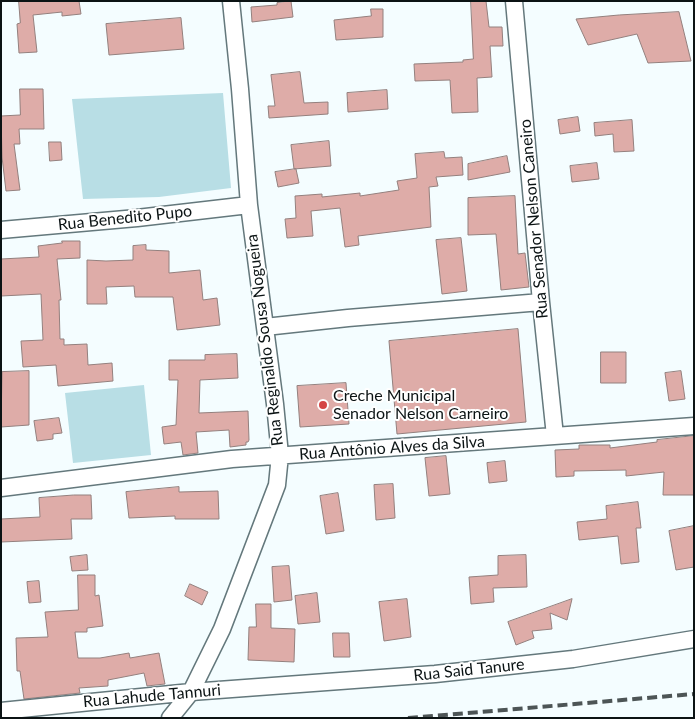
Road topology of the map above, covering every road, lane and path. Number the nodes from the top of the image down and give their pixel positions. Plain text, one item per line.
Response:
1 (231, 1) edge
2 (514, 1) edge
3 (249, 205) junction
4 (1, 230) edge
5 (541, 302) junction
6 (265, 327) junction
7 (694, 426) edge
8 (556, 436) junction
9 (280, 455) junction
10 (1, 488) edge
11 (694, 638) edge
12 (243, 688) joint
13 (191, 692) junction
14 (1, 711) edge
15 (170, 718) edge

1 - 3 street, Rua Reginaldo Sousa Nogueira
2 - 5 street, Rua Senador Nelson Caneiro
3 - 4 street, Rua Benedito Pupo
3 - 6 street, Rua Reginaldo Sousa Nogueira
5 - 6 street
5 - 8 street, Rua Senador Nelson Caneiro
6 - 9 street, Rua Reginaldo Sousa Nogueira
7 - 8 street, Rua Antônio Alves da Silva
8 - 9 street, Rua Antônio Alves da Silva
9 - 10 street, Rua Antônio Alves da Silva
9 - 13 street, Rua Reginaldo Sousa Nogueira
11 - 12 street, Rua Said Tanure
12 - 13 street, Rua Lahude Tannuri
13 - 14 street, Rua Lahude Tannuri
13 - 15 street, Rua Reginaldo Sousa Nogueira

